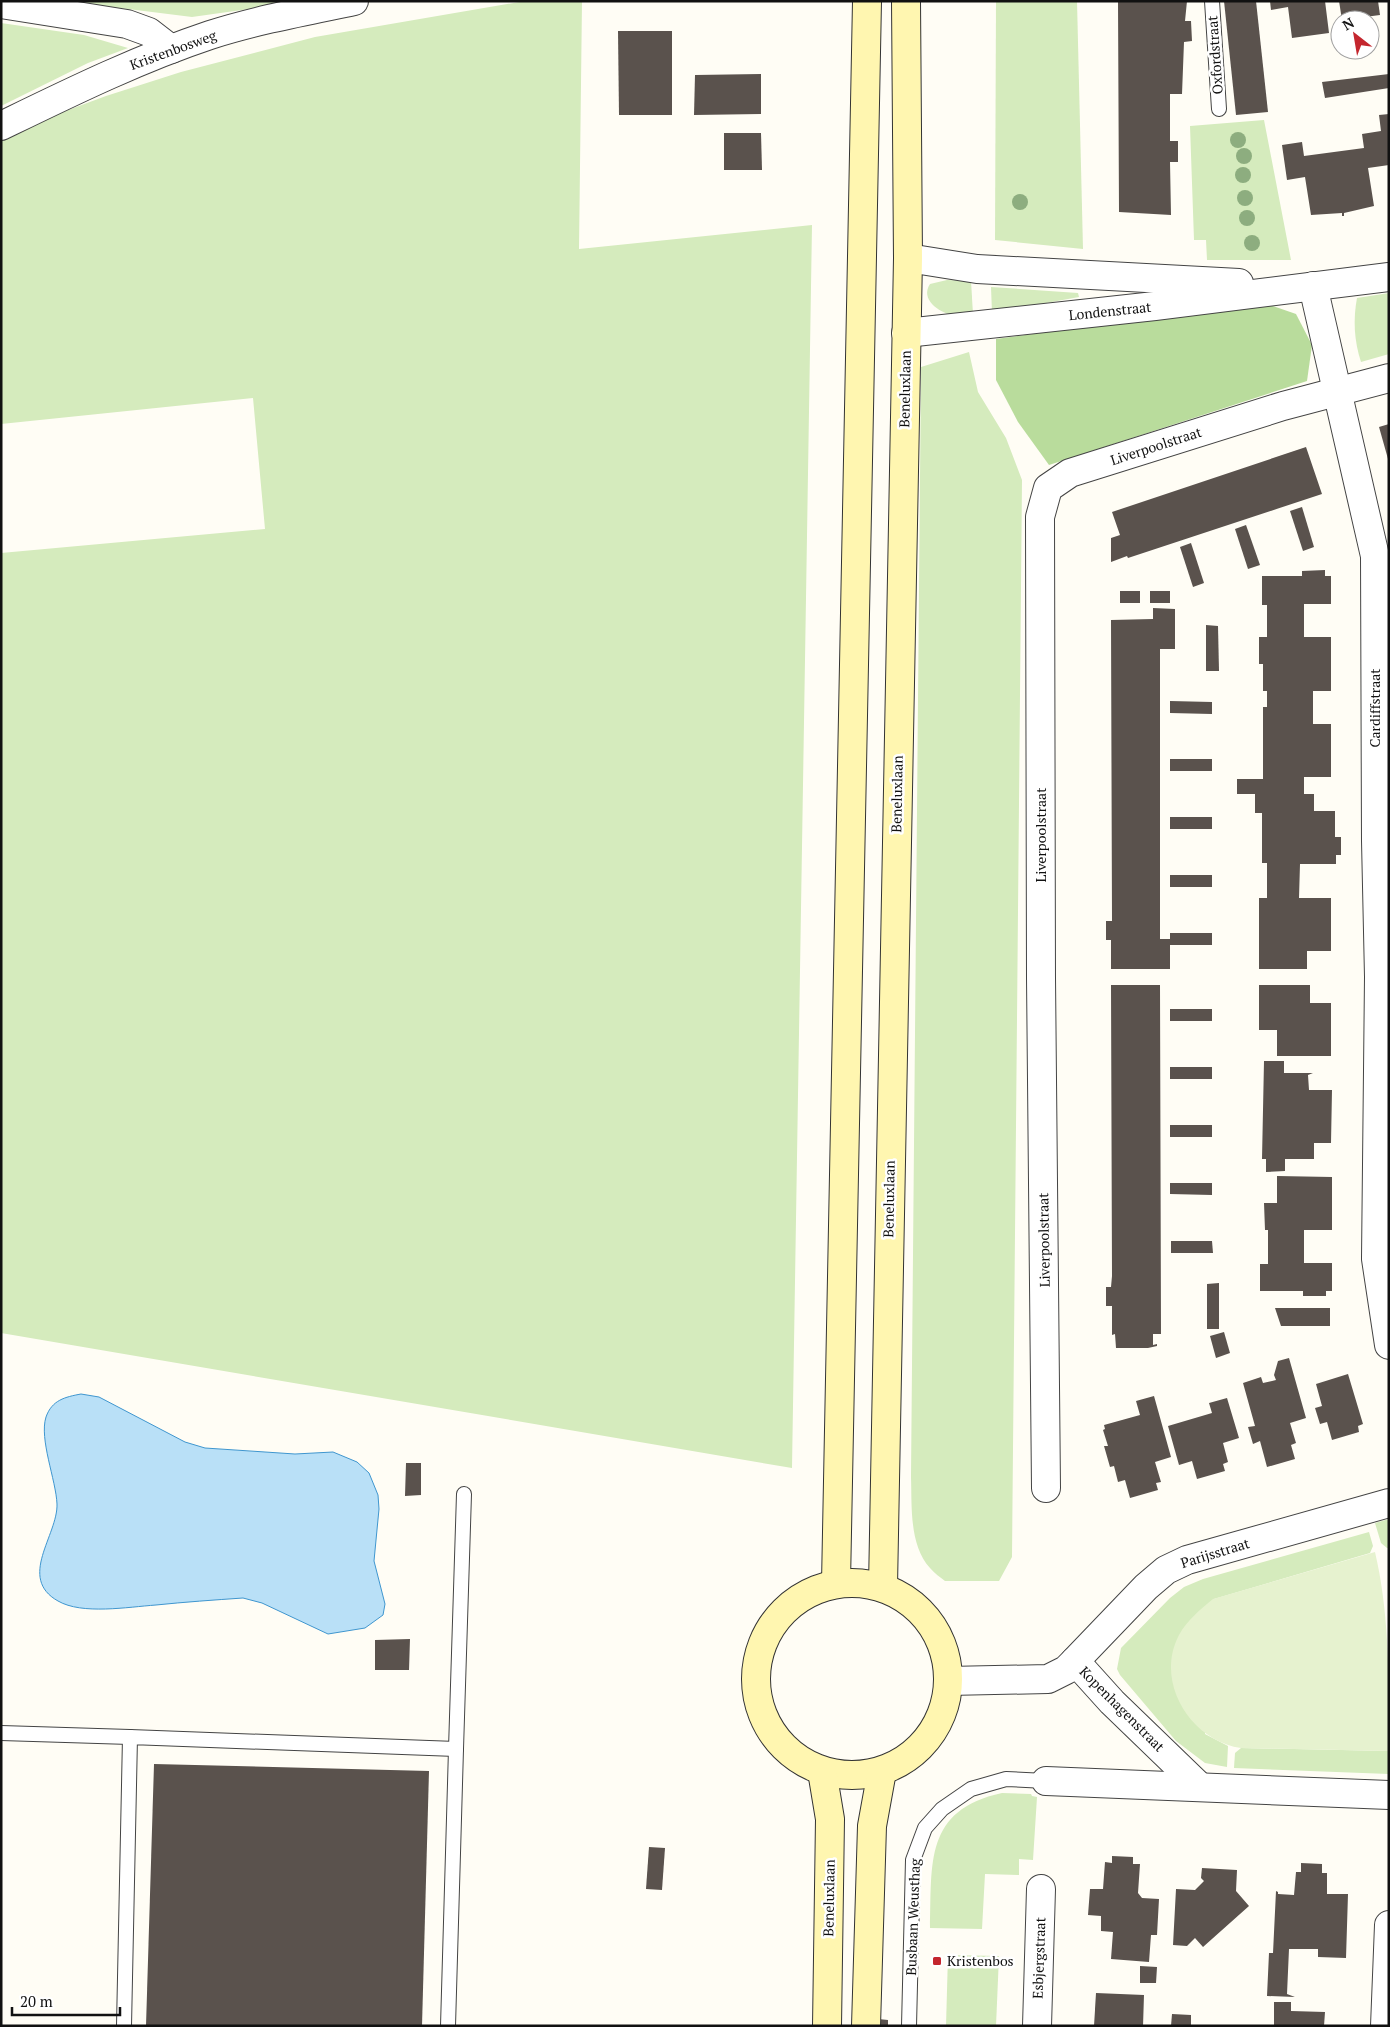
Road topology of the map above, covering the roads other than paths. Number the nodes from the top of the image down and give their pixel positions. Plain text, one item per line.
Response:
1 (354, 1) edge
2 (867, 1) edge
3 (906, 1) edge
4 (1212, 1) edge
5 (1, 4) edge
6 (170, 49) junction
7 (1219, 109) dead end
8 (1, 126) edge
9 (908, 258) junction
10 (1389, 277) edge
11 (1313, 286) junction
12 (906, 333) junction
13 (1389, 378) edge
14 (1336, 391) junction
15 (1382, 575) edge
16 (1382, 841) edge
17 (1383, 1117) edge
18 (1389, 1345) edge
19 (1046, 1488) dead end
20 (464, 1494) dead end
21 (1389, 1503) edge
22 (836, 1583) junction
23 (883, 1587) junction
24 (1075, 1661) junction
25 (948, 1681) junction
26 (1, 1733) edge
27 (130, 1737) junction
28 (456, 1749) junction
29 (822, 1771) junction
30 (882, 1771) junction
31 (1046, 1781) joint
32 (1199, 1786) junction
33 (1389, 1794) edge
34 (1042, 1889) dead end
35 (1389, 1925) edge
36 (124, 2026) edge
37 (448, 2026) edge
38 (827, 2026) edge
39 (866, 2026) edge
40 (909, 2026) edge
41 (1037, 2026) edge
42 (1385, 2026) edge

1 - 6 street, Kristenbosweg
2 - 22 street
3 - 9 street, Beneluxlaan
4 - 7 lane, Oxfordstraat
5 - 6 street
6 - 8 street, Kristenbosweg
9 - 11 street, Londenstraat
9 - 12 street, Beneluxlaan
10 - 11 street, Londenstraat
11 - 12 street, Londenstraat
11 - 14 street, Cardiffstraat
12 - 23 street, Beneluxlaan
13 - 14 street
14 - 15 street, Cardiffstraat
14 - 19 street, Liverpoolstraat
15 - 16 street, Cardiffstraat
16 - 17 street, Cardiffstraat
17 - 18 street, Cardiffstraat
20 - 28 lane
21 - 24 street, Parijsstraat
22 - 23 street
22 - 29 street
23 - 25 street
24 - 25 street, Kopenhagenstraat
24 - 32 street, Kopenhagenstraat
25 - 30 street
26 - 27 lane
27 - 28 lane
27 - 36 lane
28 - 37 lane
29 - 30 street
29 - 38 street, Beneluxlaan
30 - 39 street
31 - 32 street
31 - 40 lane, Busbaan Weusthag
32 - 33 street
34 - 41 street, Esbjergstraat
35 - 42 street

